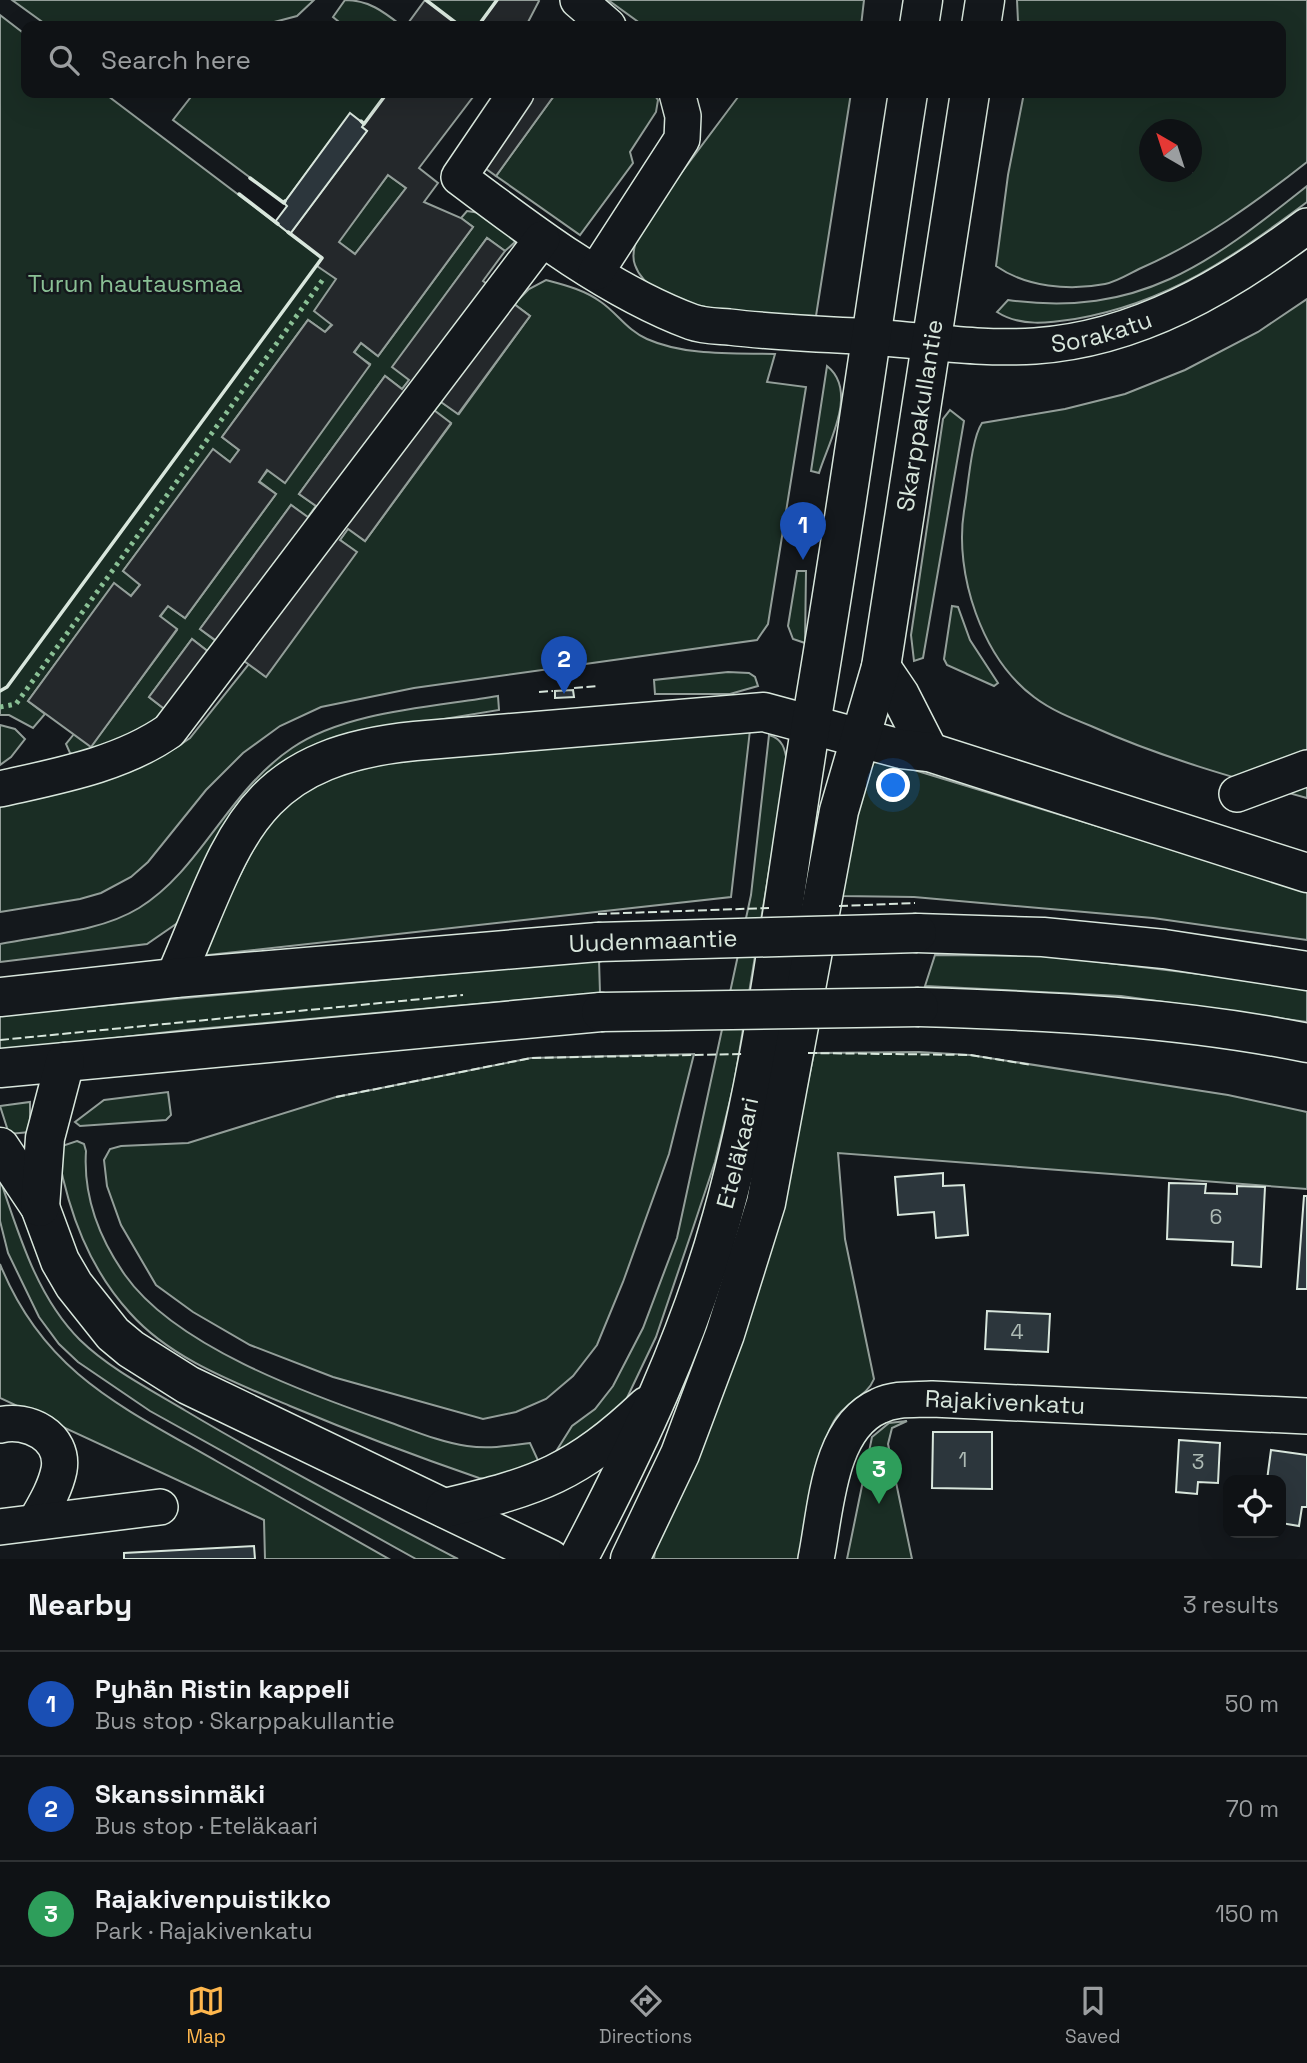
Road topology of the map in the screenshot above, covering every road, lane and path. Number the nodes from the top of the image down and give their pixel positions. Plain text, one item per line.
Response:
1 (923, 0) edge
2 (985, 0) edge
3 (574, 9) edge
4 (598, 21) edge
5 (920, 21) edge
6 (982, 21) edge
7 (513, 98) edge
8 (678, 98) edge
9 (907, 98) edge
10 (969, 98) edge
11 (1307, 226) edge
12 (542, 239) junction
13 (596, 272) junction
14 (870, 337) junction
15 (934, 342) junction
16 (881, 667) junction
17 (812, 723) junction
18 (859, 736) junction
19 (929, 752) junction
20 (1307, 768) edge
21 (0, 789) edge
22 (1237, 794) dead end
23 (1307, 873) edge
24 (1307, 971) edge
25 (176, 978) junction
26 (0, 997) edge
27 (1307, 1043) edge
28 (65, 1062) junction
29 (0, 1068) edge
30 (0, 1147) edge
31 (40, 1207) junction
32 (659, 1395) junction
33 (1307, 1416) edge
34 (0, 1425) edge
35 (160, 1507) dead end
36 (446, 1508) junction
37 (36, 1521) junction
38 (0, 1527) edge
39 (550, 1559) edge
40 (578, 1559) edge
41 (630, 1559) edge
42 (816, 1559) edge

1 - 5 main road
2 - 6 main road
3 - 4 street
7 - 12 street, Sorakatu
8 - 13 street
9 - 14 main road
10 - 15 main road, Skarppakullantie
11 - 15 street, Sorakatu
12 - 13 street, Sorakatu
12 - 21 street
13 - 14 street, Sorakatu
14 - 15 street, Sorakatu
14 - 17 main road
15 - 16 main road, Skarppakullantie
16 - 18 main road, Skarppakullantie
16 - 19 main road
17 - 18 main road
17 - 25 main road
17 - 32 main road, Eteläkaari
18 - 19 main road
18 - 41 main road, Eteläkaari
19 - 23 main road
20 - 22 street
24 - 25 main road, Uudenmaantie, bridge
25 - 26 main road, Uudenmaantie
27 - 28 main road, bridge
28 - 29 main road
28 - 31 main road
30 - 31 main road
31 - 36 main road
32 - 36 main road
32 - 40 main road, Eteläkaari
33 - 42 street, Rajakivenkatu
34 - 37 street
35 - 37 street
36 - 39 main road
37 - 38 street

